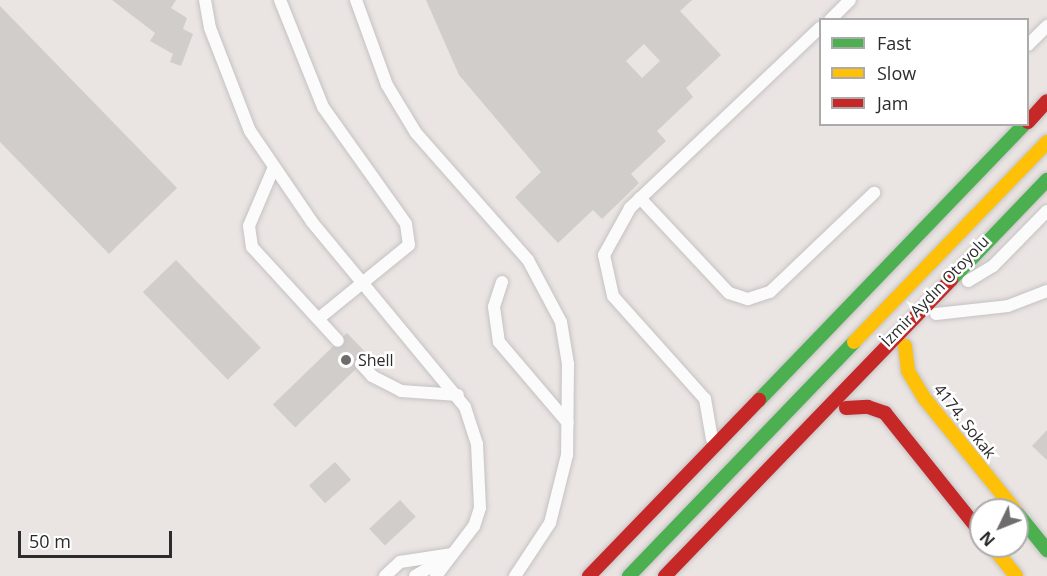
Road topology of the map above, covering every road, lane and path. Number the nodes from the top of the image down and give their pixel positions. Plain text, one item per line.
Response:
1 (205, 0) edge
2 (270, 0) edge
3 (280, 0) edge
4 (356, 0) edge
5 (850, 0) edge
6 (832, 18) edge
7 (284, 19) junction
8 (1047, 26) edge
9 (819, 29) edge
10 (1029, 44) edge
11 (1023, 126) edge
12 (1047, 142) edge
13 (274, 166) junction
14 (1047, 180) edge
15 (874, 193) dead end
16 (640, 198) junction
17 (1047, 198) edge
18 (1047, 211) edge
19 (968, 281) junction
20 (502, 282) dead end
21 (363, 284) junction
22 (1047, 291) edge
23 (936, 314) junction
24 (318, 319) junction
25 (338, 341) dead end
26 (905, 346) junction
27 (361, 364) dead end
28 (458, 395) junction
29 (846, 408) junction
30 (568, 423) junction
31 (709, 450) junction
32 (1005, 498) edge
33 (969, 517) edge
34 (1029, 527) edge
35 (1047, 550) edge
36 (452, 554) junction
37 (1002, 558) edge
38 (385, 576) edge
39 (415, 576) edge
40 (435, 576) edge
41 (446, 576) edge
42 (515, 576) edge
43 (589, 576) edge
44 (629, 576) edge
45 (665, 576) edge
46 (685, 576) edge
47 (1016, 576) edge

1 - 13 lane
2 - 7 lane
3 - 7 lane
4 - 30 lane
5 - 6 lane
7 - 21 lane
8 - 10 lane
9 - 16 lane
11 - 31 main road
12 - 44 main road
13 - 21 lane
13 - 24 lane
14 - 45 main road
15 - 16 lane
16 - 31 lane
17 - 19 main road, İzmir Aydın Otoyolu
18 - 19 lane
19 - 23 main road, İzmir Aydın Otoyolu
20 - 30 lane
21 - 24 lane
21 - 28 lane
22 - 23 lane
23 - 26 main road, İzmir Aydın Otoyolu
24 - 25 lane
26 - 29 main road, İzmir Aydın Otoyolu
26 - 32 main road, 4174. Sokak
27 - 28 lane
28 - 36 lane
29 - 33 main road
29 - 46 main road, İzmir Aydın Otoyolu
30 - 42 lane
31 - 43 main road
34 - 35 main road, 4174. Sokak
36 - 38 lane
36 - 39 lane
36 - 40 lane
36 - 41 lane
37 - 47 main road

